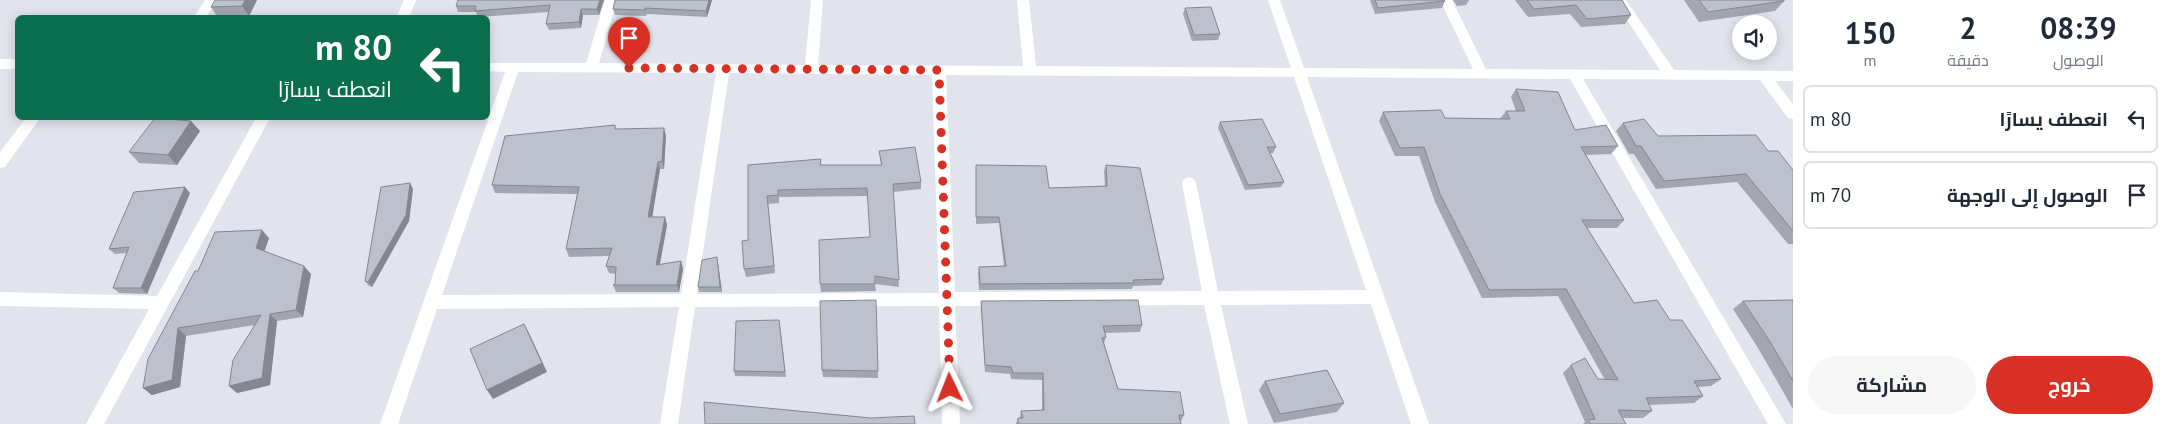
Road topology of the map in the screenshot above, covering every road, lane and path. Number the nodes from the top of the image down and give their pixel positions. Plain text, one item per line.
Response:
1 (211, 0) edge
2 (410, 0) edge
3 (611, 0) edge
4 (817, 0) edge
5 (1023, 0) edge
6 (1274, 0) edge
7 (1446, 0) edge
8 (1620, 0) edge
9 (201, 15) edge
10 (403, 15) edge
11 (0, 64) edge
12 (15, 64) edge
13 (490, 67) edge
14 (513, 67) junction
15 (591, 68) junction
16 (723, 69) junction
17 (811, 69) junction
18 (939, 70) junction
19 (1030, 71) junction
20 (1299, 73) junction
21 (1482, 74) junction
22 (1574, 74) junction
23 (1670, 75) junction
24 (1764, 76) junction
25 (1793, 76) edge
26 (1793, 114) edge
27 (32, 120) edge
28 (261, 120) edge
29 (0, 163) edge
30 (1189, 184) dead end
31 (1377, 297) junction
32 (1211, 298) junction
33 (0, 299) edge
34 (948, 299) junction
35 (687, 301) junction
36 (432, 302) junction
37 (160, 303) junction
38 (95, 424) edge
39 (389, 424) edge
40 (669, 424) edge
41 (951, 424) edge
42 (1239, 424) edge
43 (1420, 424) edge
44 (1777, 424) edge

1 - 9 street
2 - 10 street
3 - 15 street
4 - 17 street
5 - 19 street
6 - 20 street
7 - 21 street
8 - 23 street
11 - 12 street
13 - 14 street
14 - 15 street
14 - 36 street
15 - 16 street
16 - 17 street
16 - 35 street
17 - 18 street
18 - 19 street
18 - 34 street
19 - 20 street
20 - 21 street
20 - 31 street
21 - 22 street
22 - 23 street
22 - 44 street
23 - 24 street
24 - 25 street
24 - 26 street
27 - 29 street
28 - 37 street
30 - 32 street
31 - 32 street
31 - 43 street
32 - 34 street
32 - 42 street
33 - 37 street
34 - 35 street
34 - 41 street
35 - 36 street
35 - 40 street
36 - 39 street
37 - 38 street

